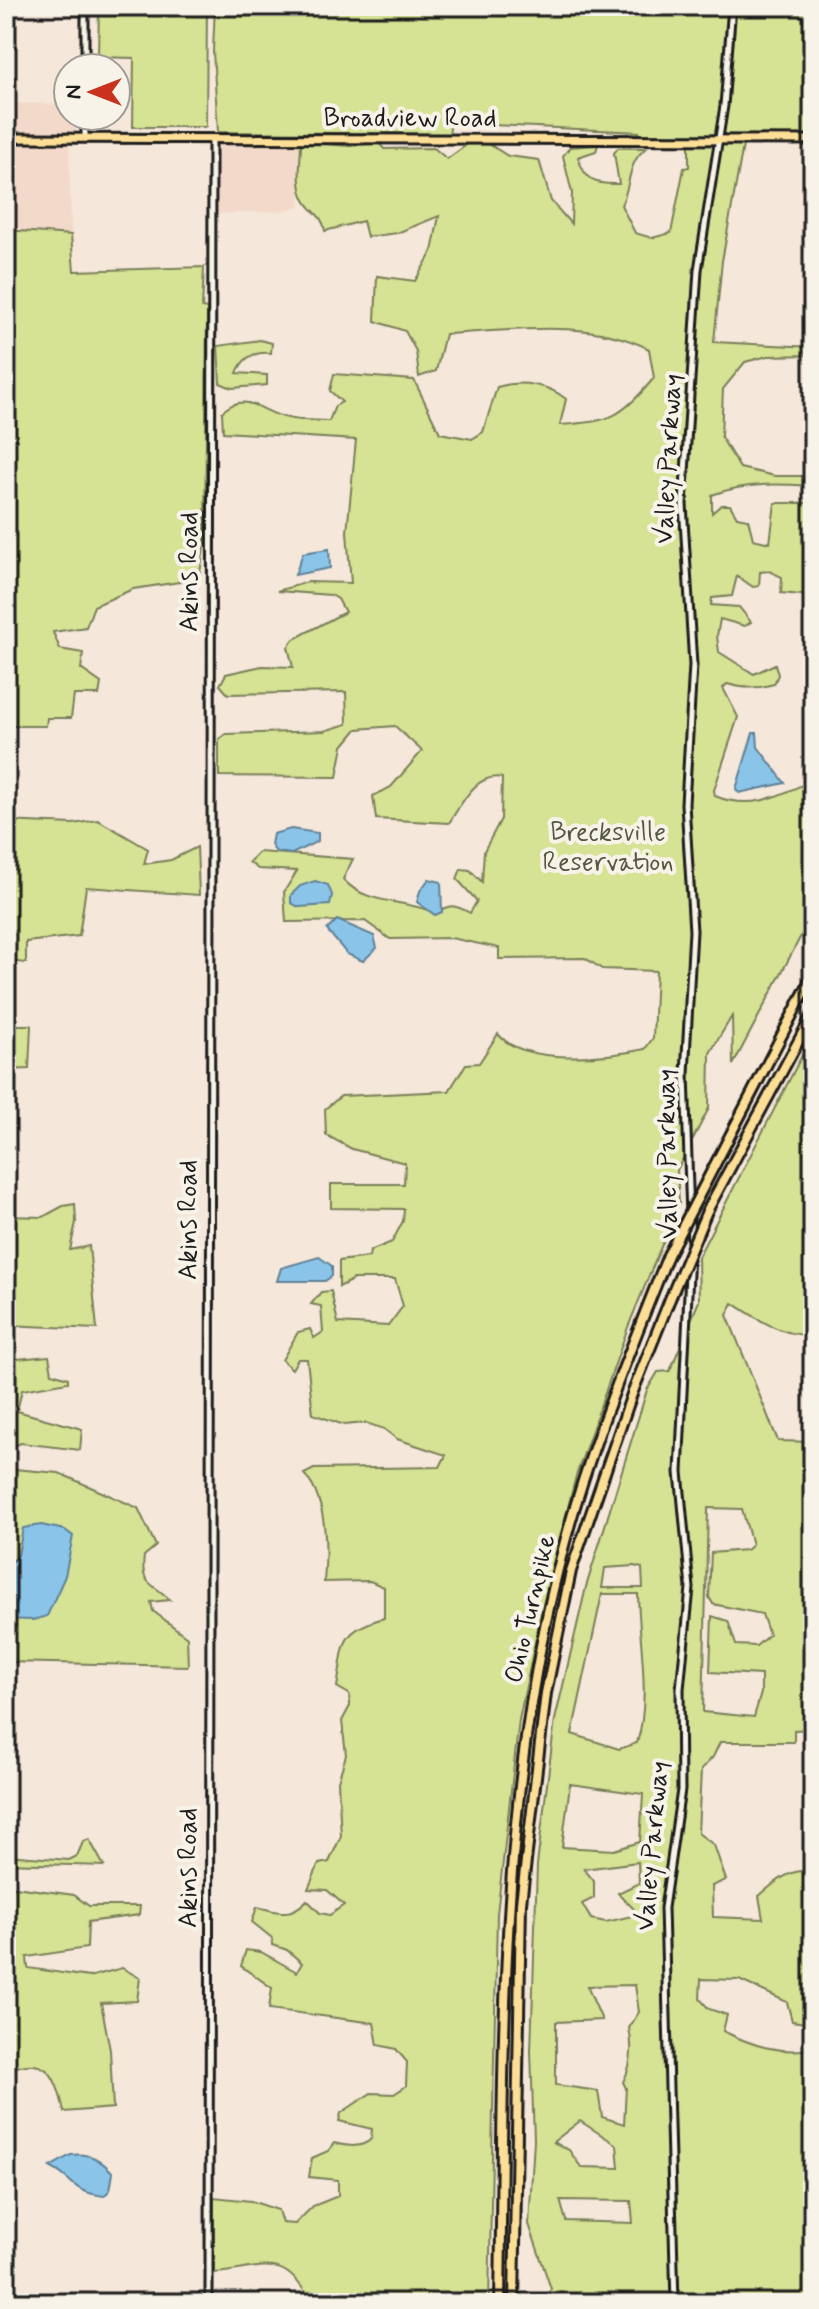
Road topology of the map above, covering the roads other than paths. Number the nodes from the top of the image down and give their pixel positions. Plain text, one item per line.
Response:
1 (85, 6) edge
2 (732, 6) edge
3 (85, 52) edge
4 (85, 132) edge
5 (85, 137) junction
6 (6, 138) edge
7 (212, 138) junction
8 (718, 140) junction
9 (813, 140) edge
10 (813, 975) edge
11 (813, 1014) edge
12 (209, 2303) edge
13 (500, 2303) edge
14 (514, 2303) edge
15 (675, 2303) edge

1 - 3 street
2 - 8 street, Valley Parkway
4 - 5 street
5 - 6 main road, Broadview Road
5 - 7 main road, Broadview Road
7 - 8 main road, Broadview Road
7 - 12 street, Akins Road
8 - 9 main road, Broadview Road
8 - 15 street, Valley Parkway
10 - 13 highway, Ohio Turnpike, bridge
11 - 14 highway, Ohio Turnpike, bridge

